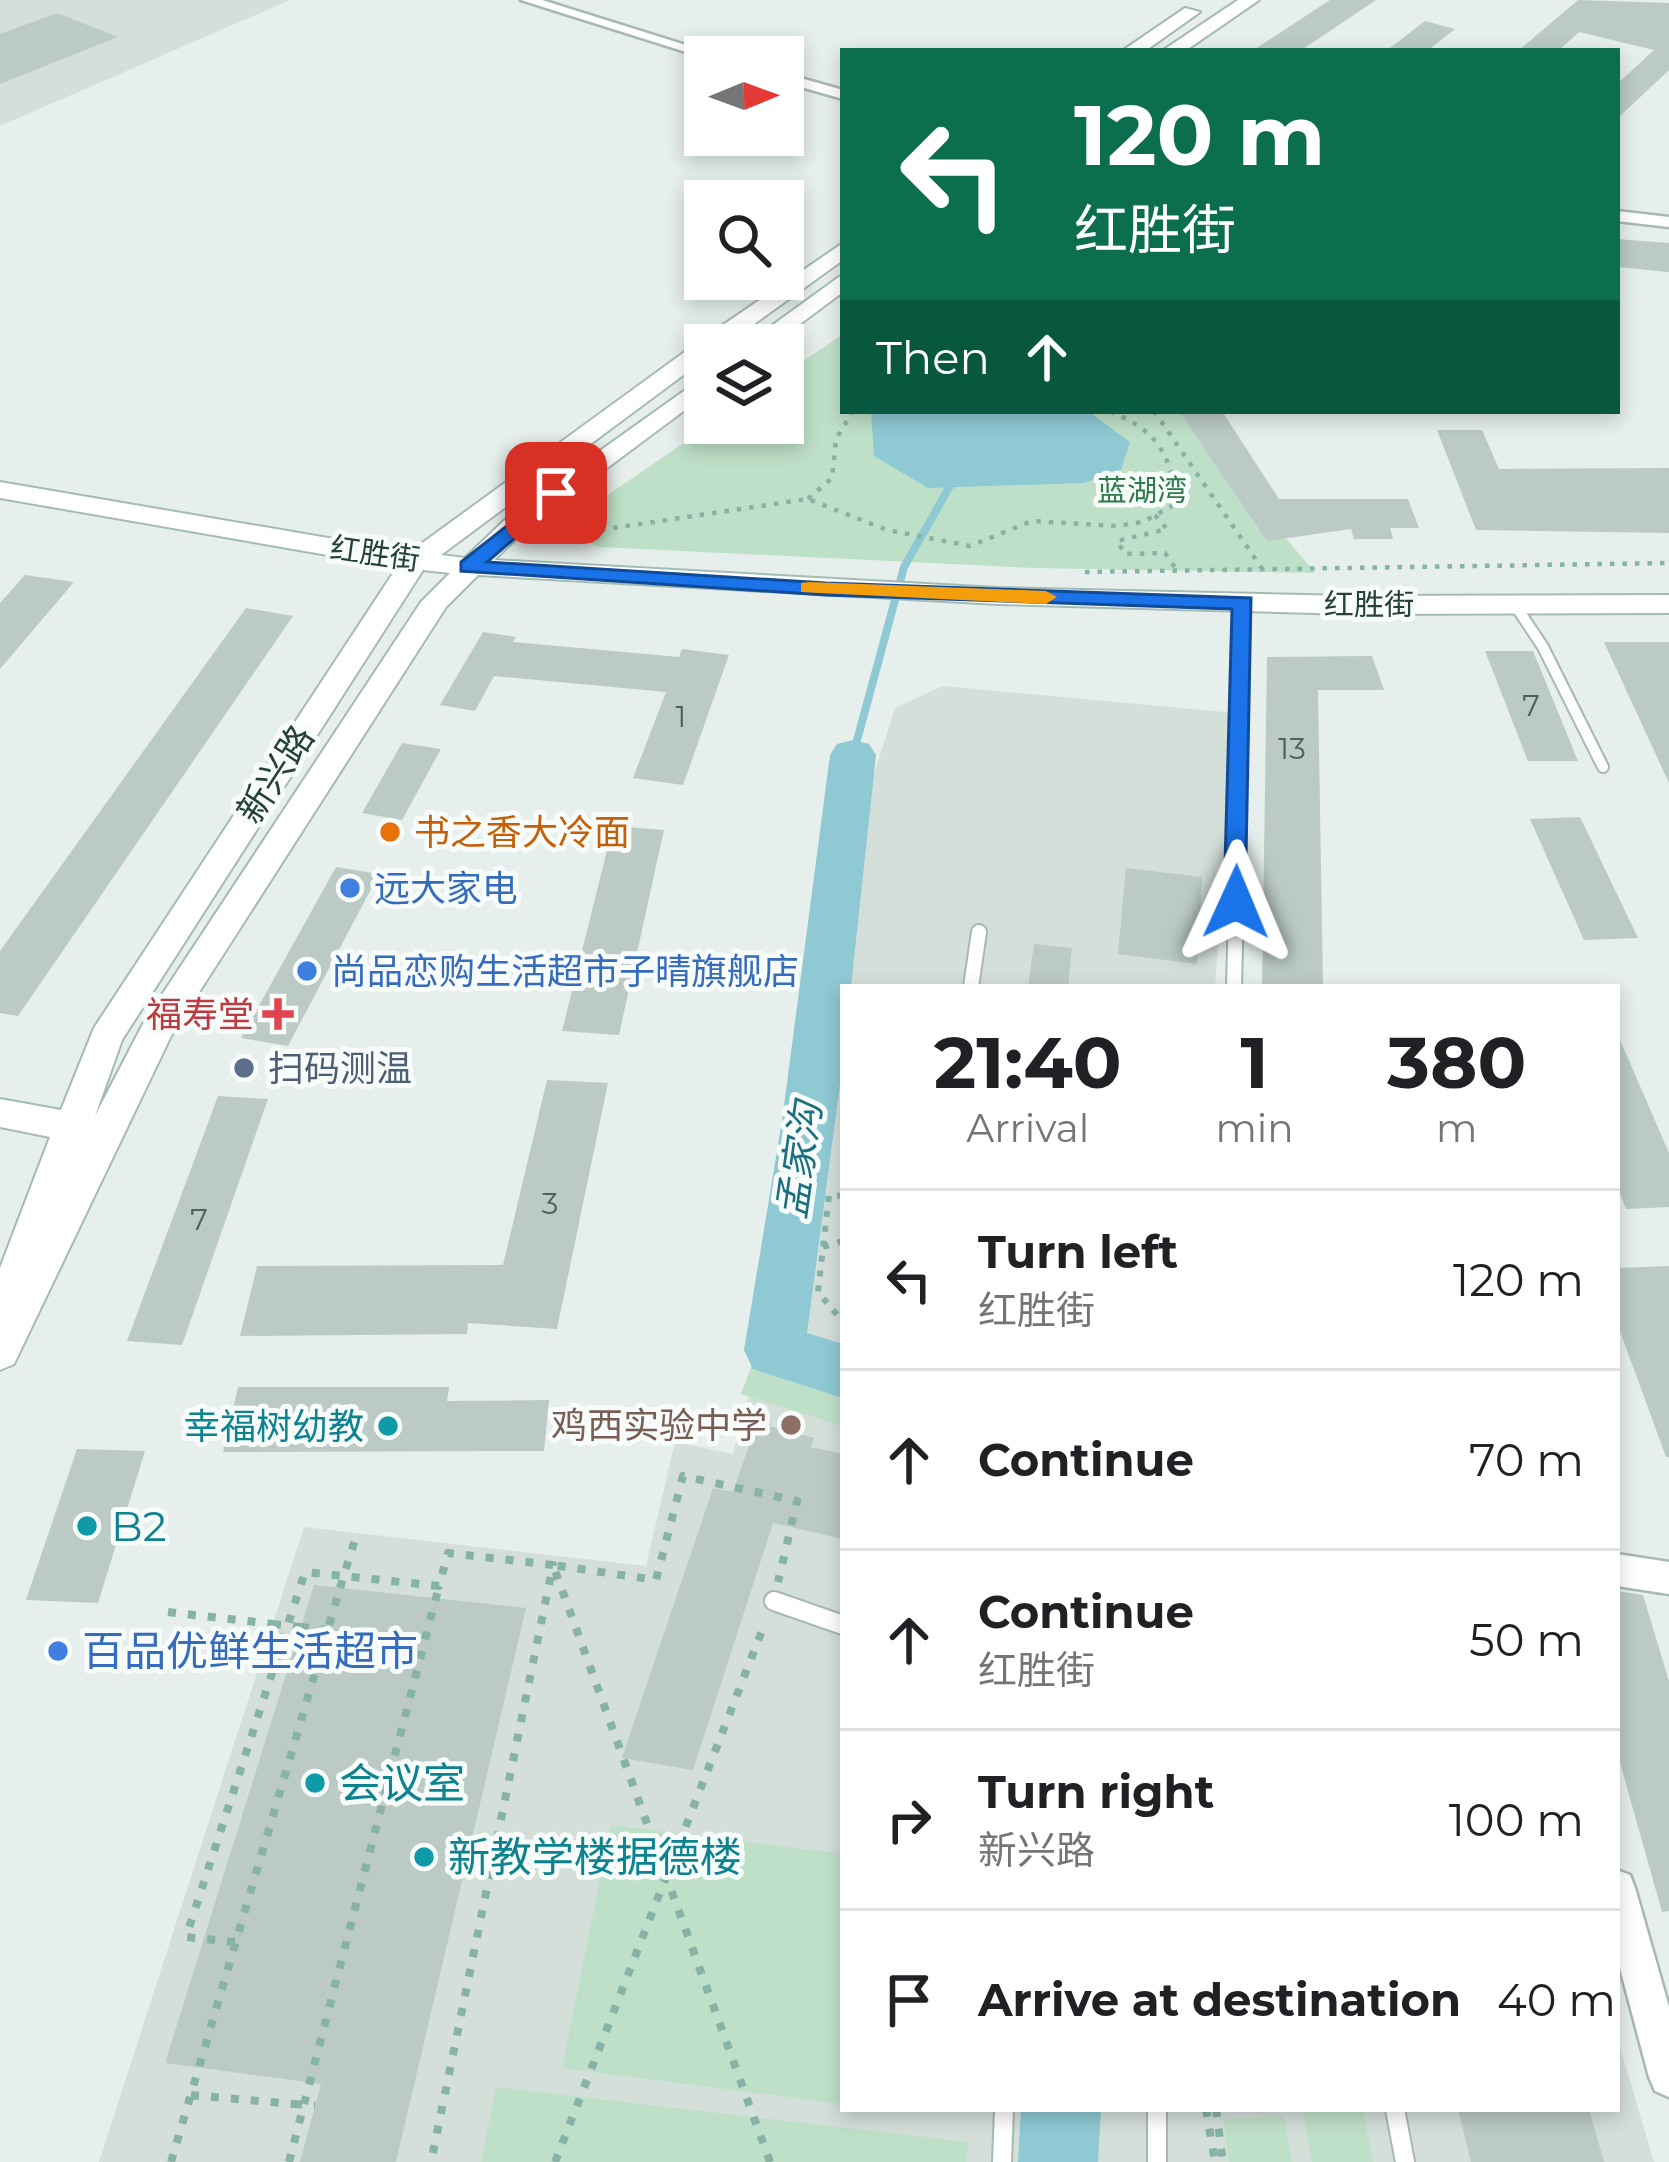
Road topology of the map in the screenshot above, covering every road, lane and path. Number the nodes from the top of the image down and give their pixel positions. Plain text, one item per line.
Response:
1 (528, 0) edge
2 (1210, 0) edge
3 (1250, 0) edge
4 (684, 47) edge
5 (1137, 48) edge
6 (1177, 48) edge
7 (804, 83) edge
8 (840, 94) edge
9 (1620, 216) edge
10 (1669, 222) edge
11 (840, 252) edge
12 (840, 283) edge
13 (738, 324) edge
14 (785, 324) edge
15 (684, 363) edge
16 (684, 399) edge
17 (851, 414) edge
18 (1118, 414) edge
19 (1156, 414) edge
20 (0, 490) edge
21 (808, 499) junction
22 (1155, 515) junction
23 (536, 540) dead end
24 (416, 561) junction
25 (1669, 562) edge
26 (468, 567) junction
27 (1263, 569) junction
28 (1177, 571) junction
29 (1085, 572) dead end
30 (1198, 601) junction
31 (1243, 602) junction
32 (1669, 604) edge
33 (1515, 605) junction
34 (1603, 767) dead end
35 (979, 932) dead end
36 (971, 984) edge
37 (1234, 984) edge
38 (0, 1113) edge
39 (90, 1130) junction
40 (840, 1196) edge
41 (840, 1242) edge
42 (823, 1247) junction
43 (840, 1318) edge
44 (0, 1319) edge
45 (0, 1352) edge
46 (357, 1533) dead end
47 (553, 1565) junction
48 (1620, 1570) edge
49 (1669, 1578) edge
50 (439, 1586) junction
51 (774, 1601) junction
52 (168, 1612) dead end
53 (840, 1624) edge
54 (328, 1630) junction
55 (667, 1879) junction
56 (1620, 1899) edge
57 (235, 1942) junction
58 (1669, 2077) edge
59 (190, 2095) junction
60 (315, 2105) dead end
61 (1004, 2112) edge
62 (1157, 2112) edge
63 (1207, 2112) edge
64 (1216, 2112) edge
65 (1396, 2112) edge
66 (171, 2162) edge
67 (289, 2162) edge
68 (431, 2162) edge
69 (555, 2162) edge
70 (770, 2162) edge
71 (1002, 2162) edge
72 (1156, 2162) edge
73 (1219, 2162) edge
74 (1405, 2162) edge

1 - 4 street
2 - 5 street
3 - 6 street
7 - 8 street
9 - 10 street
11 - 13 street, 新兴路
12 - 14 street
15 - 24 street, 新兴路
16 - 26 street, 新兴路
17 - 21 path
18 - 22 path
19 - 27 path
20 - 24 street, 红胜街
21 - 22 path
21 - 23 path
22 - 28 path
24 - 26 street, 红胜街
24 - 39 street, 新兴路
25 - 27 path
26 - 30 street, 红胜街
26 - 39 street, 新兴路
27 - 28 path
28 - 29 path
28 - 30 path
30 - 31 street, 红胜街
31 - 33 street, 红胜街
31 - 37 lane
32 - 33 street, 红胜街
33 - 34 lane
35 - 36 lane
38 - 39 street
39 - 44 street, 新兴路
39 - 45 street, 新兴路
40 - 42 path
41 - 42 path
42 - 43 path
46 - 54 path, bridge
47 - 50 path
47 - 51 path
47 - 55 path
47 - 68 path
48 - 49 street
50 - 57 path
50 - 67 path
51 - 53 lane
51 - 55 path
52 - 54 path, bridge
54 - 57 path
55 - 69 path
55 - 70 path
56 - 58 street
57 - 59 path
59 - 60 path, bridge
59 - 66 path
61 - 71 lane
62 - 72 lane
63 - 73 path
64 - 73 path
65 - 74 lane

